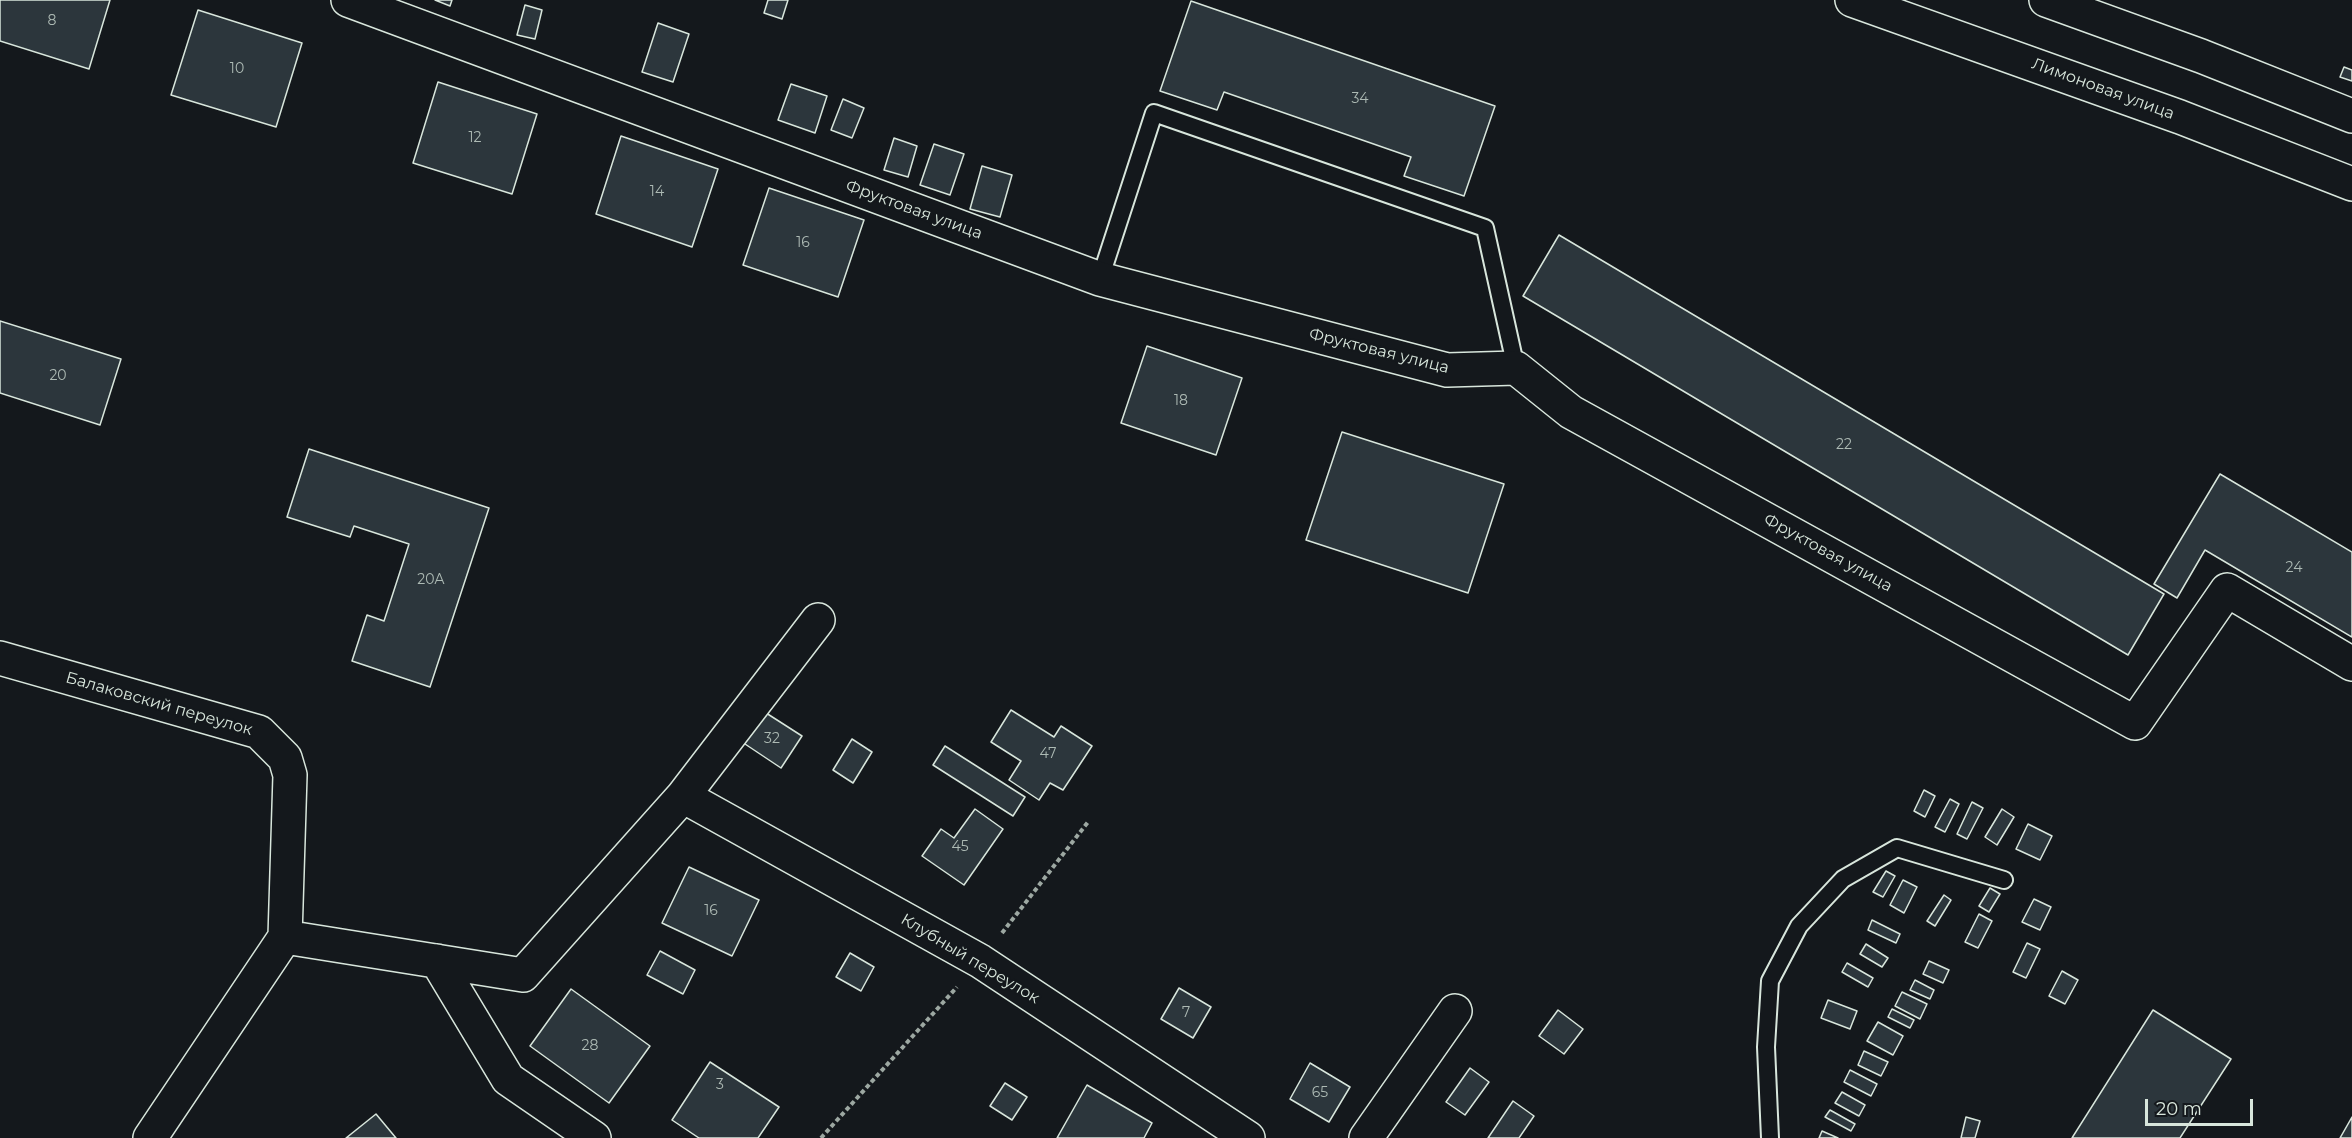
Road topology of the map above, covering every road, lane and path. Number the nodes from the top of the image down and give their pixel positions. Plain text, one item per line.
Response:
1 (348, 0) edge
2 (1852, 0) edge
3 (2046, 0) edge
4 (405, 10) edge
5 (2352, 116) edge
6 (2352, 184) edge
7 (1100, 279) junction
8 (1516, 368) junction
9 (818, 620) dead end
10 (0, 658) edge
11 (2352, 664) edge
12 (683, 796) junction
13 (2004, 880) dead end
14 (285, 937) junction
15 (437, 961) junction
16 (1455, 1011) dead end
17 (150, 1138) edge
18 (594, 1138) edge
19 (1248, 1138) edge
20 (1366, 1138) edge
21 (1770, 1138) edge

1 - 4 main road, Фруктовая улица
2 - 6 main road, Лимоновая улица
3 - 5 main road
4 - 7 main road, Фруктовая улица
7 - 8 main road, Фруктовая улица
7 - 8 lane
8 - 11 main road, Фруктовая улица
9 - 12 main road
10 - 14 main road, Балаковский переулок
12 - 15 main road
12 - 19 main road, Клубный переулок
13 - 21 lane
14 - 15 main road
14 - 17 main road
15 - 18 main road
16 - 20 main road

